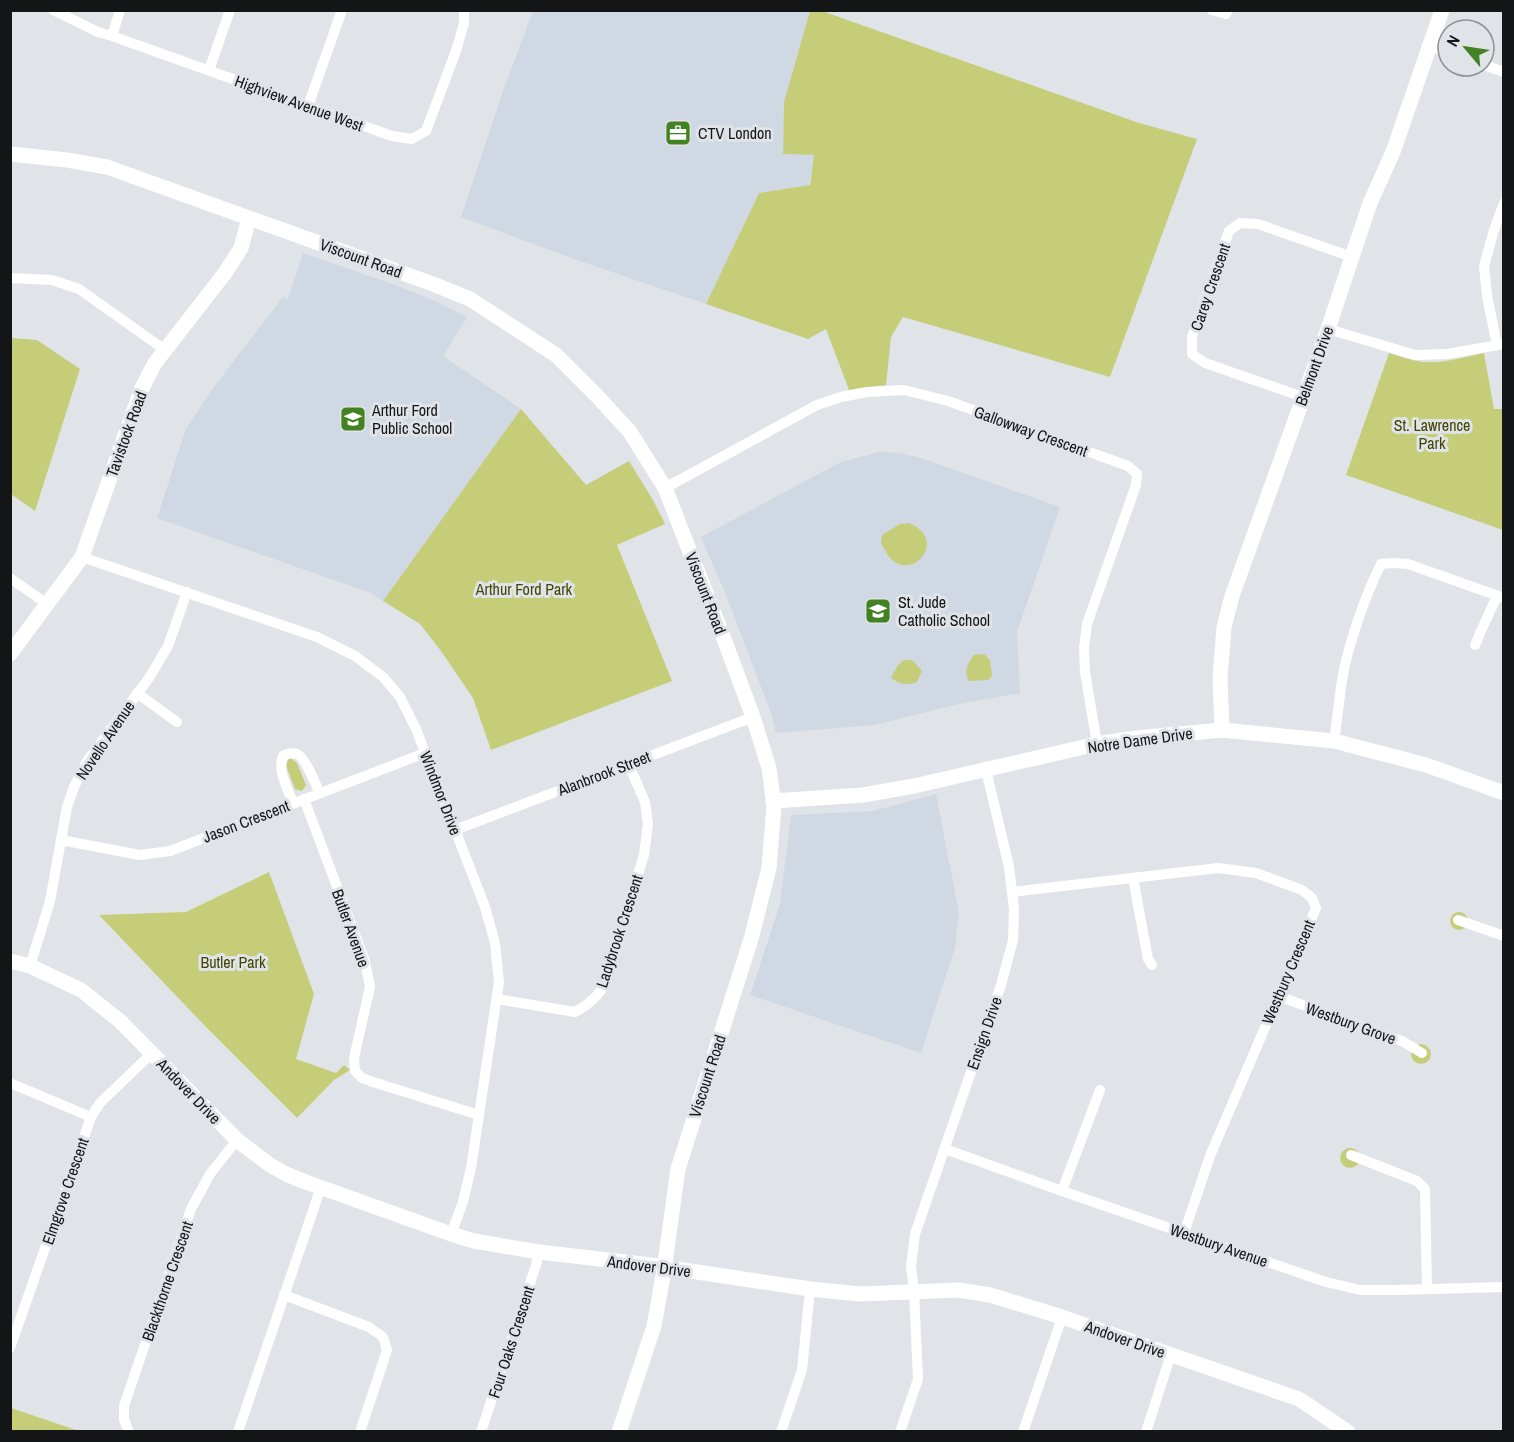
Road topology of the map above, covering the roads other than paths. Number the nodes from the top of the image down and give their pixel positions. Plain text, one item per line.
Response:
1 (53, 10) edge
2 (120, 10) edge
3 (230, 10) edge
4 (342, 10) edge
5 (464, 10) edge
6 (1212, 10) edge
7 (1228, 10) edge
8 (1443, 10) edge
9 (112, 36) junction
10 (1430, 46) junction
11 (1436, 48) edge
12 (208, 70) junction
13 (308, 106) junction
14 (10, 154) edge
15 (1503, 203) edge
16 (249, 218) junction
17 (1352, 257) junction
18 (10, 278) edge
19 (1328, 329) junction
20 (1500, 344) edge
21 (165, 350) junction
22 (1303, 397) junction
23 (665, 488) junction
24 (82, 557) junction
25 (10, 578) edge
26 (187, 592) junction
27 (1500, 597) edge
28 (47, 604) junction
29 (1475, 645) dead end
30 (10, 654) edge
31 (137, 693) junction
32 (753, 717) junction
33 (177, 722) dead end
34 (1222, 730) junction
35 (1334, 741) junction
36 (1097, 744) junction
37 (425, 753) junction
38 (628, 763) junction
39 (986, 770) junction
40 (320, 793) junction
41 (1503, 793) edge
42 (298, 801) junction
43 (773, 801) junction
44 (455, 830) junction
45 (61, 840) junction
46 (1133, 878) junction
47 (1012, 892) junction
48 (1458, 920) dead end
49 (1503, 936) edge
50 (10, 961) edge
51 (1152, 965) dead end
52 (30, 966) junction
53 (1278, 996) junction
54 (497, 999) junction
55 (152, 1053) junction
56 (1422, 1053) dead end
57 (10, 1083) edge
58 (1100, 1090) dead end
59 (479, 1115) junction
60 (91, 1117) junction
61 (237, 1140) junction
62 (945, 1149) junction
63 (1351, 1155) dead end
64 (321, 1187) junction
65 (1062, 1191) junction
66 (1184, 1233) junction
67 (451, 1234) junction
68 (539, 1252) junction
69 (664, 1267) junction
70 (1503, 1287) edge
71 (810, 1289) junction
72 (1426, 1289) junction
73 (914, 1292) junction
74 (284, 1295) junction
75 (1062, 1317) junction
76 (10, 1348) edge
77 (1171, 1354) junction
78 (129, 1431) edge
79 (238, 1431) edge
80 (360, 1431) edge
81 (481, 1431) edge
82 (619, 1431) edge
83 (781, 1431) edge
84 (900, 1431) edge
85 (1023, 1431) edge
86 (1146, 1431) edge
87 (1348, 1431) edge

1 - 9 street, Highview Avenue West
2 - 9 street
3 - 12 street
4 - 13 street
5 - 13 street, Highview Avenue West
6 - 7 street
8 - 10 street, Belmont Drive
9 - 12 street, Highview Avenue West
10 - 11 street
10 - 17 street, Belmont Drive
12 - 13 street, Highview Avenue West
14 - 16 street, Viscount Road
15 - 20 street
16 - 21 street, Tavistock Road
16 - 23 street, Viscount Road
17 - 19 street, Belmont Drive
17 - 22 street, Carey Crescent
18 - 21 street
19 - 20 street
19 - 22 street, Belmont Drive
21 - 24 street, Tavistock Road
22 - 34 street, Belmont Drive
23 - 32 street, Viscount Road
23 - 36 street, Gallowway Crescent
24 - 26 street, Windmor Drive
24 - 28 street, Tavistock Road
25 - 28 street
26 - 31 street, Novello Avenue
26 - 37 street, Windmor Drive
27 - 29 street
27 - 35 street
28 - 30 street, Tavistock Road
31 - 33 street
31 - 45 street, Novello Avenue
32 - 38 street, Alanbrook Street
32 - 43 street, Viscount Road
34 - 35 street, Notre Dame Drive
34 - 36 street, Notre Dame Drive
35 - 41 street, Notre Dame Drive
36 - 39 street, Notre Dame Drive
37 - 40 street, Jason Crescent
37 - 44 street, Windmor Drive
38 - 44 street, Alanbrook Street
38 - 54 street, Ladybrook Crescent
39 - 43 street, Notre Dame Drive
39 - 47 street, Ensign Drive
40 - 42 street, Jason Crescent
40 - 42 street
42 - 45 street, Jason Crescent
42 - 59 street, Butler Avenue
43 - 69 street, Viscount Road
44 - 54 street, Windmor Drive
45 - 52 street, Novello Avenue
46 - 47 street, Westbury Crescent
46 - 51 street
46 - 53 street, Westbury Crescent
47 - 62 street, Ensign Drive
48 - 49 street
50 - 52 street, Andover Drive
52 - 55 street, Andover Drive
53 - 56 street, Westbury Grove
53 - 66 street, Westbury Crescent
54 - 59 street, Windmor Drive
55 - 60 street, Elmgrove Crescent
55 - 61 street, Andover Drive
57 - 60 street
58 - 65 street
59 - 67 street, Windmor Drive
60 - 76 street, Elmgrove Crescent
61 - 64 street, Andover Drive
61 - 78 street, Blackthorne Crescent
62 - 65 street, Westbury Avenue
62 - 73 street, Ensign Drive
63 - 72 street
64 - 67 street, Andover Drive
64 - 74 street
65 - 66 street, Westbury Avenue
66 - 72 street, Westbury Avenue
67 - 68 street, Andover Drive
68 - 69 street, Andover Drive
68 - 81 street, Four Oaks Crescent
69 - 71 street, Andover Drive
69 - 82 street, Viscount Road
70 - 72 street, Westbury Avenue
71 - 73 street, Andover Drive
71 - 83 street
73 - 75 street, Andover Drive
73 - 84 street, Ensign Drive
74 - 79 street
74 - 80 street
75 - 77 street, Andover Drive
75 - 85 street
77 - 86 street
77 - 87 street, Andover Drive

